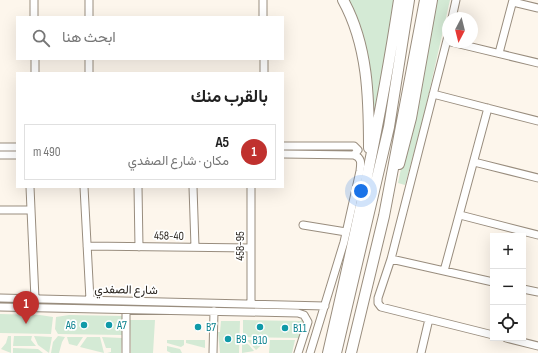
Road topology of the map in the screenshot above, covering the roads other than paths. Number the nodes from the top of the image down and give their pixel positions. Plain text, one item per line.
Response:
1 (34, 0) edge
2 (89, 0) edge
3 (263, 0) edge
4 (343, 0) edge
5 (399, 0) edge
6 (410, 0) edge
7 (425, 0) edge
8 (432, 0) edge
9 (456, 0) edge
10 (513, 1) edge
11 (538, 8) edge
12 (453, 12) edge
13 (34, 16) edge
14 (89, 16) edge
15 (263, 16) edge
16 (446, 48) edge
17 (478, 48) edge
18 (499, 53) junction
19 (35, 60) edge
20 (89, 60) edge
21 (264, 60) edge
22 (538, 63) edge
23 (35, 72) edge
24 (89, 72) edge
25 (264, 72) edge
26 (433, 94) junction
27 (488, 108) junction
28 (538, 121) edge
29 (284, 146) edge
30 (0, 147) edge
31 (16, 147) edge
32 (284, 154) edge
33 (0, 155) edge
34 (16, 155) edge
35 (354, 155) junction
36 (474, 162) junction
37 (538, 178) edge
38 (30, 188) edge
39 (84, 188) edge
40 (138, 188) edge
41 (194, 188) edge
42 (251, 188) edge
43 (365, 192) junction
44 (0, 210) edge
45 (30, 210) junction
46 (460, 215) junction
47 (384, 216) junction
48 (353, 224) junction
49 (303, 225) dead end
50 (346, 232) junction
51 (538, 235) edge
52 (87, 246) junction
53 (139, 247) junction
54 (195, 248) junction
55 (251, 248) junction
56 (391, 259) junction
57 (444, 271) junction
58 (490, 281) edge
59 (526, 290) edge
60 (538, 292) edge
61 (0, 298) edge
62 (35, 299) junction
63 (50, 299) junction
64 (58, 300) junction
65 (90, 300) junction
66 (251, 304) junction
67 (325, 306) junction
68 (0, 308) edge
69 (50, 308) junction
70 (58, 309) junction
71 (126, 310) junction
72 (214, 311) junction
73 (429, 319) junction
74 (490, 334) edge
75 (518, 341) edge
76 (538, 346) edge
77 (126, 353) edge
78 (212, 353) edge
79 (298, 353) edge
80 (310, 353) edge
81 (328, 353) edge
82 (336, 353) edge
83 (351, 353) edge
84 (421, 353) edge

1 - 13 street
2 - 14 street
3 - 15 street
4 - 43 highway
5 - 43 highway
6 - 82 highway
7 - 47 highway
8 - 47 highway
9 - 12 street
10 - 11 street
10 - 18 street
16 - 26 street
17 - 18 street
18 - 22 street
19 - 23 street
20 - 24 street
21 - 25 street
26 - 27 street
26 - 56 street
27 - 28 street
27 - 36 street
29 - 35 street
30 - 31 street
32 - 35 street
33 - 34 street
35 - 48 street
36 - 37 street
36 - 46 street
38 - 45 street
39 - 52 street
40 - 53 street
41 - 54 street
42 - 55 street, 458-95
43 - 48 highway
44 - 45 street
45 - 62 street
46 - 51 street
46 - 57 street
47 - 83 highway
48 - 50 street
48 - 81 highway
49 - 50 street
50 - 67 street
52 - 53 street, 458-40
52 - 65 street
53 - 54 street, 458-40
54 - 55 street, 458-40
55 - 66 street, 458-95
56 - 57 street
56 - 73 street
57 - 58 street
59 - 60 street
61 - 62 street, شارع الصفدي
62 - 63 street, شارع الصفدي
63 - 64 street, شارع الصفدي
63 - 69 street
64 - 65 street, شارع الصفدي
64 - 70 street
65 - 66 street, شارع الصفدي
66 - 67 street, شارع الصفدي
67 - 80 street
68 - 69 street
69 - 70 street
70 - 71 street
71 - 72 street
71 - 77 street
72 - 78 street
72 - 79 street
73 - 74 street
73 - 84 street
75 - 76 street

